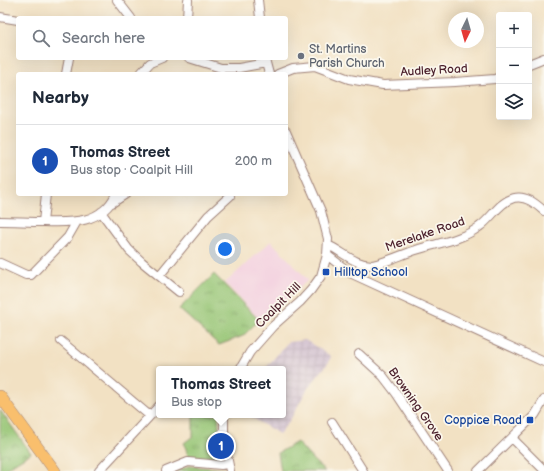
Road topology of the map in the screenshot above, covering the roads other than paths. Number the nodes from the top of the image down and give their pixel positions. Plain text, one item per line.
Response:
1 (117, 0) edge
2 (188, 0) edge
3 (258, 0) edge
4 (129, 16) edge
5 (187, 16) edge
6 (260, 16) edge
7 (0, 17) edge
8 (16, 20) edge
9 (544, 58) edge
10 (69, 60) edge
11 (195, 60) edge
12 (266, 60) edge
13 (148, 61) edge
14 (532, 63) edge
15 (66, 72) edge
16 (141, 72) edge
17 (269, 72) edge
18 (283, 72) edge
19 (496, 78) edge
20 (288, 136) edge
21 (46, 196) edge
22 (115, 196) edge
23 (123, 196) edge
24 (230, 196) dead end
25 (112, 203) junction
26 (544, 211) edge
27 (101, 212) junction
28 (0, 221) edge
29 (43, 222) junction
30 (76, 222) junction
31 (328, 245) junction
32 (327, 255) junction
33 (0, 263) edge
34 (159, 276) junction
35 (179, 292) dead end
36 (61, 341) dead end
37 (359, 354) dead end
38 (544, 362) edge
39 (242, 366) edge
40 (0, 396) edge
41 (544, 400) edge
42 (156, 409) edge
43 (150, 416) junction
44 (224, 418) edge
45 (332, 422) dead end
46 (512, 438) junction
47 (229, 468) edge
48 (544, 470) edge
49 (55, 471) edge
50 (100, 471) edge
51 (166, 471) edge
52 (363, 471) edge
53 (448, 471) edge
54 (478, 471) edge

1 - 4 street
2 - 5 street
3 - 6 street
7 - 8 street
9 - 14 street
10 - 15 street
11 - 12 street
12 - 17 street
13 - 16 street
18 - 19 street, Audley Road
20 - 31 street, Coalpit Hill
21 - 29 street
22 - 25 street
23 - 25 street
24 - 34 street
25 - 27 street
26 - 31 street, Merelake Road
27 - 30 street
27 - 34 street
28 - 29 street
29 - 30 street
30 - 33 street
31 - 32 street, Coalpit Hill
32 - 38 street
32 - 39 street, Coalpit Hill
34 - 35 street
36 - 43 street
37 - 53 street, Browning Grove
40 - 49 highway
41 - 46 street
42 - 43 street
43 - 50 street
44 - 47 street
45 - 52 street
46 - 48 street
46 - 54 street
47 - 51 street

